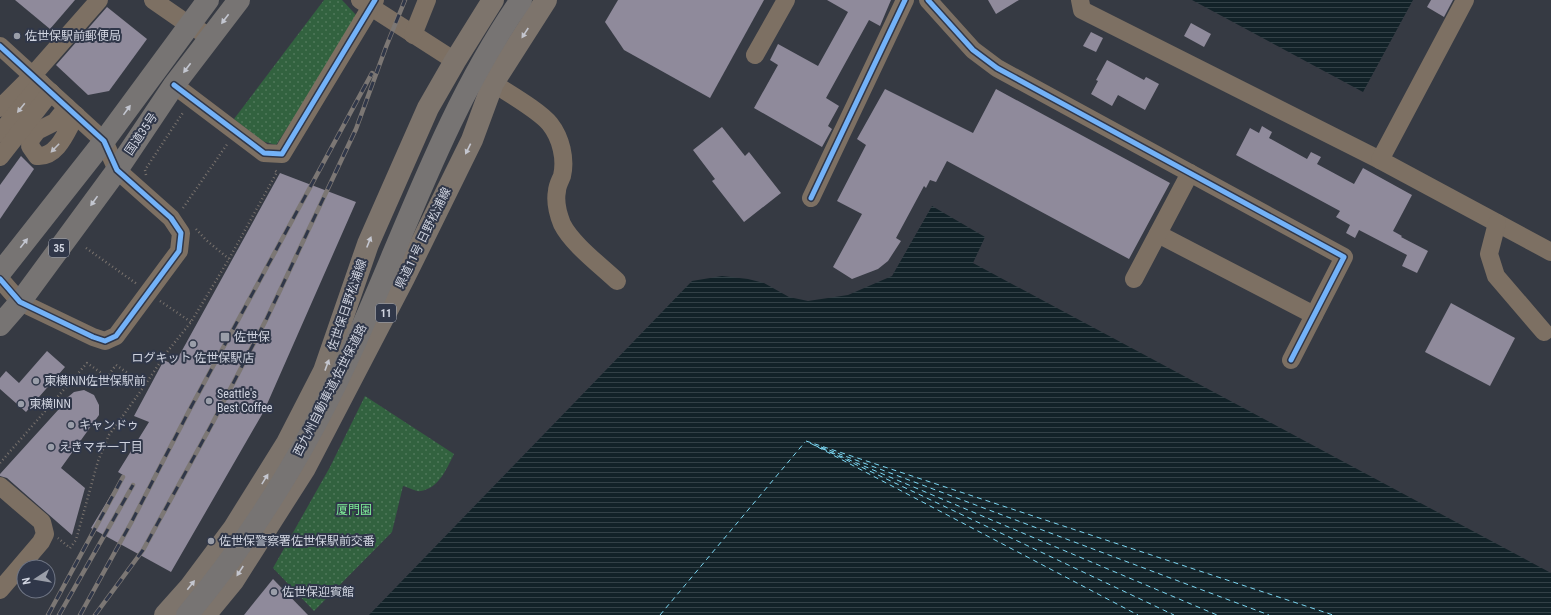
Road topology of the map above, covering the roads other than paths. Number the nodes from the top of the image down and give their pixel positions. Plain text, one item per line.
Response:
1 (99, 0) edge
2 (153, 0) edge
3 (208, 0) edge
4 (239, 0) edge
5 (427, 0) edge
6 (493, 0) edge
7 (521, 0) edge
8 (546, 0) edge
9 (786, 0) edge
10 (905, 0) edge
11 (928, 0) edge
12 (1080, 0) edge
13 (1465, 0) edge
14 (368, 3) edge
15 (189, 25) junction
16 (413, 35) junction
17 (211, 37) junction
18 (0, 46) edge
19 (755, 55) dead end
20 (455, 61) junction
21 (42, 83) junction
22 (493, 83) junction
23 (174, 85) junction
24 (0, 108) edge
25 (0, 133) edge
26 (104, 141) junction
27 (0, 157) edge
28 (1380, 160) junction
29 (117, 170) junction
30 (1190, 173) junction
31 (811, 198) dead end
32 (1497, 223) junction
33 (1158, 234) junction
34 (1551, 252) edge
35 (0, 273) edge
36 (0, 279) edge
37 (1134, 279) dead end
38 (617, 281) dead end
39 (20, 302) junction
40 (1314, 315) junction
41 (0, 325) edge
42 (1544, 332) dead end
43 (1291, 360) dead end
44 (0, 486) edge
45 (0, 590) edge
46 (165, 615) edge
47 (187, 615) edge
48 (205, 615) edge

1 - 21 street
2 - 15 street
3 - 15 highway, 国道35号 / 35
4 -> 17 highway, 国道35号 / 35
5 - 16 street
6 - 20 main road, 佐世保日野松浦線
7 - 47 highway, 西九州自動車道;佐世保道路
8 -> 22 main road, 県道11号 日野松浦線 / 11
9 - 19 street
10 - 31 street
11 - 30 street
12 - 28 street
13 - 28 street
14 - 16 street
14 - 23 street
15 - 17 street
26 -> 15 highway, 国道35号 / 35
16 - 20 street
17 -> 23 highway, 国道35号 / 35
18 - 21 street
46 -> 20 main road, 佐世保日野松浦線
21 - 24 street
21 -> 25 street
21 - 26 street
21 - 27 street
22 - 38 street
22 -> 48 main road, 県道11号 日野松浦線 / 11
23 - 29 highway, 国道35号 / 35
26 - 29 street
35 -> 26 highway, 国道35号 / 35
28 - 32 street
29 -> 39 highway, 国道35号 / 35
29 - 39 street
30 - 33 street
30 - 40 street
32 - 34 street
32 - 42 street
33 - 37 street
33 - 40 street
36 - 39 street
39 - 41 highway, 国道35号 / 35
40 - 43 street
44 - 45 street

